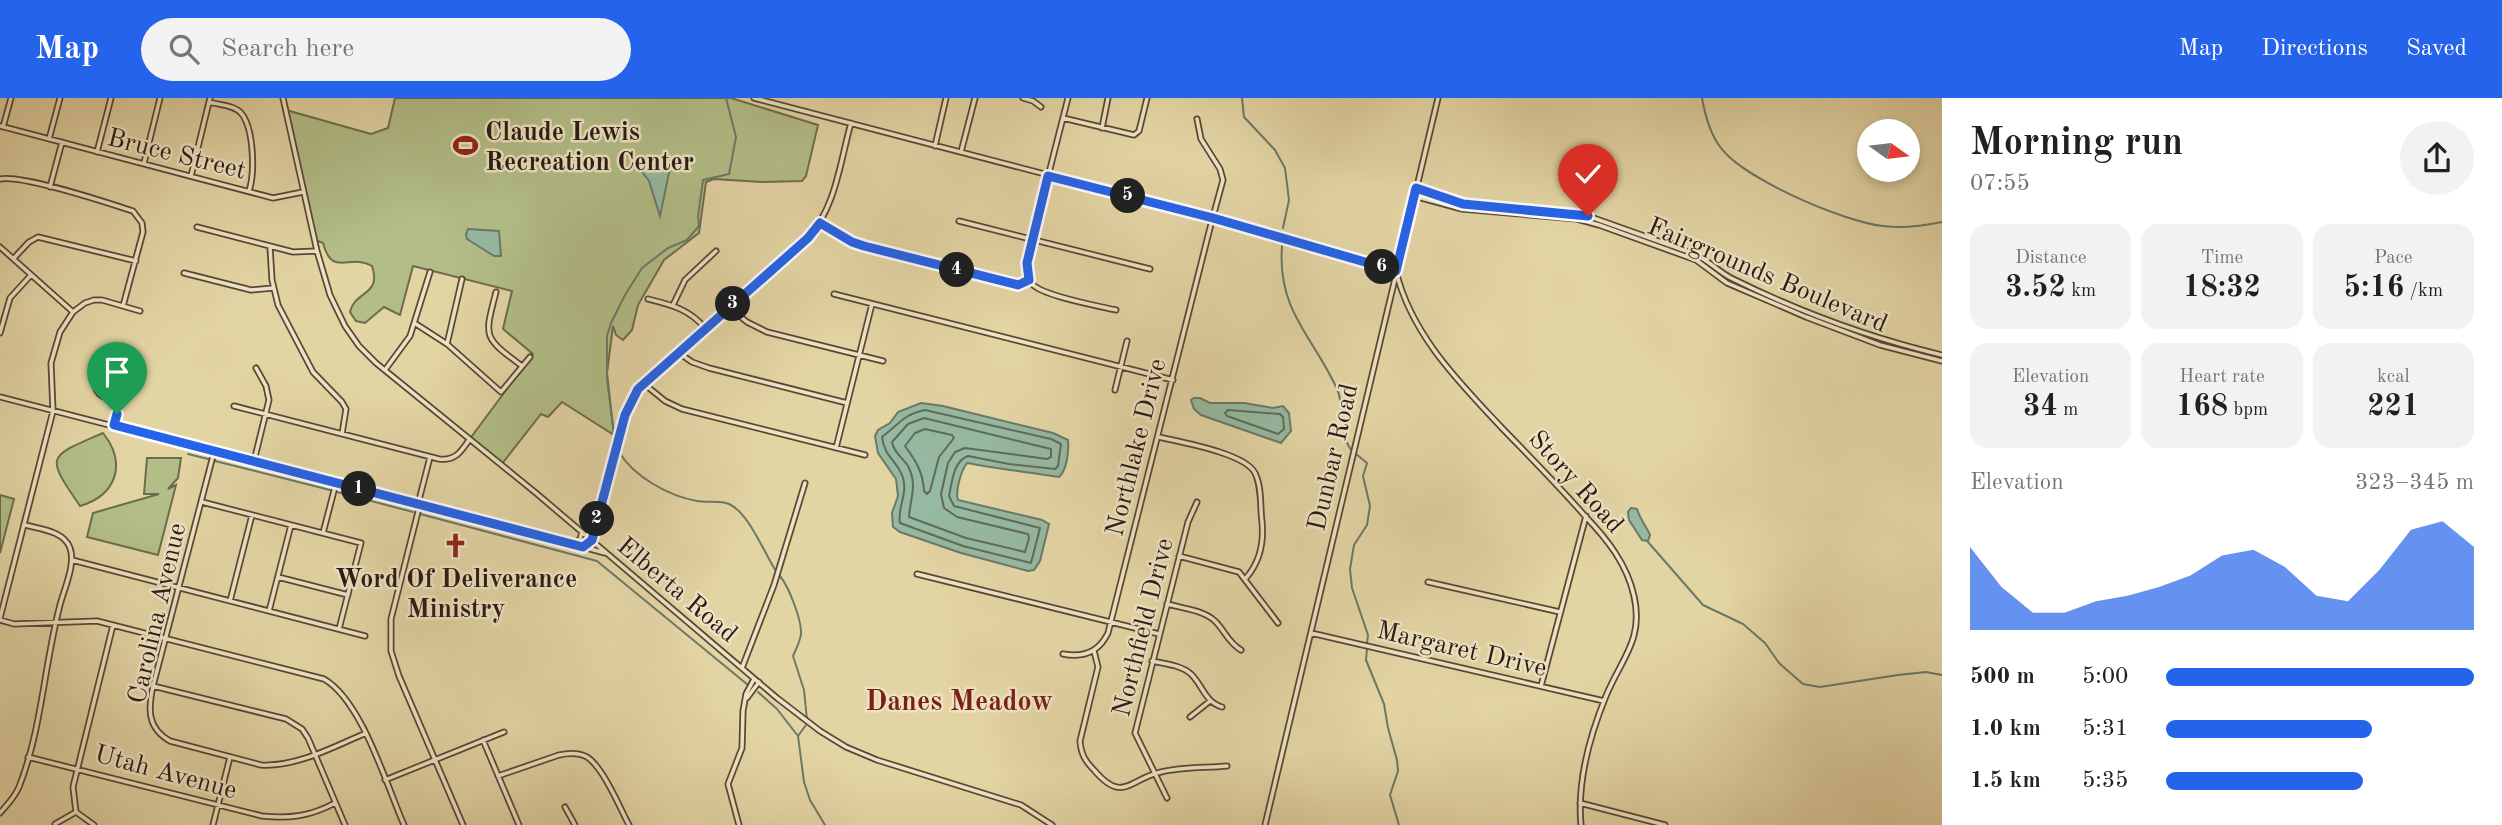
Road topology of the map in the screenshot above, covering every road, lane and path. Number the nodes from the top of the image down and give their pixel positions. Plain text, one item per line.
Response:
1 (10, 98) edge
2 (60, 98) edge
3 (111, 98) edge
4 (160, 98) edge
5 (283, 98) edge
6 (754, 98) edge
7 (946, 98) edge
8 (975, 98) edge
9 (1023, 98) edge
10 (1068, 98) edge
11 (1108, 98) edge
12 (1147, 98) edge
13 (1438, 98) edge
14 (209, 100) edge
15 (1041, 107) dead end
16 (1063, 118) junction
17 (1197, 119) dead end
18 (851, 123) junction
19 (1, 127) edge
20 (1102, 128) junction
21 (49, 139) junction
22 (62, 142) junction
23 (934, 146) junction
24 (97, 152) junction
25 (961, 152) junction
26 (144, 163) junction
27 (191, 176) junction
28 (1048, 176) junction
29 (0, 179) edge
30 (50, 187) junction
31 (1416, 188) junction
32 (250, 191) junction
33 (303, 192) junction
34 (1414, 196) junction
35 (1213, 218) junction
36 (958, 221) dead end
37 (820, 223) junction
38 (197, 227) dead end
39 (1628, 232) junction
40 (1032, 240) junction
41 (0, 247) edge
42 (270, 247) junction
43 (317, 251) junction
44 (716, 251) dead end
45 (14, 258) junction
46 (136, 261) junction
47 (1150, 269) dead end
48 (1396, 271) junction
49 (430, 272) dead end
50 (184, 273) dead end
51 (31, 275) junction
52 (462, 279) dead end
53 (1029, 280) junction
54 (273, 288) junction
55 (496, 292) dead end
56 (834, 294) dead end
57 (648, 299) dead end
58 (872, 304) junction
59 (673, 305) junction
60 (123, 306) junction
61 (730, 308) junction
62 (1116, 310) dead end
63 (139, 311) dead end
64 (74, 312) junction
65 (416, 324) junction
66 (705, 328) junction
67 (0, 333) edge
68 (1127, 341) dead end
69 (447, 344) junction
70 (679, 353) junction
71 (859, 354) junction
72 (1942, 355) edge
73 (130, 356) dead end
74 (530, 357) dead end
75 (883, 361) dead end
76 (1942, 361) edge
77 (522, 366) junction
78 (1121, 366) junction
79 (256, 368) dead end
80 (385, 370) junction
81 (1172, 380) junction
82 (643, 383) junction
83 (1115, 390) dead end
84 (0, 397) edge
85 (847, 403) junction
86 (234, 406) dead end
87 (53, 411) junction
88 (266, 415) junction
89 (114, 425) junction
90 (342, 434) junction
91 (1158, 437) junction
92 (470, 440) junction
93 (836, 448) junction
94 (215, 452) junction
95 (865, 455) dead end
96 (430, 457) junction
97 (254, 461) junction
98 (336, 483) junction
99 (805, 483) dead end
100 (202, 502) junction
101 (1198, 502) dead end
102 (419, 504) junction
103 (252, 515) junction
104 (1586, 516) junction
105 (24, 525) junction
106 (291, 525) junction
107 (582, 532) junction
108 (323, 533) junction
109 (592, 540) junction
110 (573, 544) junction
111 (583, 547) junction
112 (607, 554) junction
113 (1180, 556) junction
114 (72, 560) junction
115 (917, 574) dead end
116 (278, 577) junction
117 (1246, 578) junction
118 (1428, 583) dead end
119 (179, 588) junction
120 (348, 595) junction
121 (230, 601) junction
122 (1167, 604) junction
123 (269, 611) junction
124 (1560, 612) junction
125 (0, 619) edge
126 (55, 621) junction
127 (1111, 622) junction
128 (1278, 623) dead end
129 (113, 625) junction
130 (339, 629) junction
131 (1311, 633) junction
132 (1159, 634) junction
133 (366, 636) dead end
134 (166, 638) junction
135 (1241, 650) dead end
136 (1094, 651) junction
137 (1063, 654) dead end
138 (1153, 661) junction
139 (742, 668) junction
140 (756, 680) junction
141 (153, 685) junction
142 (1541, 686) junction
143 (1210, 701) junction
144 (1604, 701) junction
145 (1223, 707) dead end
146 (1190, 717) dead end
147 (366, 733) junction
148 (504, 733) dead end
149 (483, 740) junction
150 (315, 754) junction
151 (28, 757) junction
152 (230, 757) junction
153 (434, 759) junction
154 (1227, 766) dead end
155 (78, 768) junction
156 (1155, 773) junction
157 (498, 776) junction
158 (384, 780) junction
159 (1167, 798) dead end
160 (335, 803) junction
161 (1580, 803) junction
162 (218, 806) junction
163 (565, 807) dead end
164 (76, 812) junction
165 (0, 813) edge
166 (1652, 823) edge
167 (55, 824) edge
168 (94, 825) edge
169 (214, 825) edge
170 (345, 825) edge
171 (404, 825) edge
172 (463, 825) edge
173 (519, 825) edge
174 (575, 825) edge
175 (629, 825) edge
176 (739, 825) edge
177 (1052, 825) edge
178 (1265, 825) edge
179 (1581, 825) edge
180 (1665, 825) edge

1 - 19 street
2 - 21 street
3 - 24 street
4 - 26 street
5 - 33 street, Elberta Road
6 - 18 street
7 - 23 street
8 - 25 street
9 - 15 street
10 - 16 street
11 - 20 street
12 - 20 street
13 - 31 street, Dunbar Road
14 - 27 street
14 - 32 street
16 - 20 street
16 - 28 street
17 - 35 street, Northlake Drive
18 - 23 street
18 - 37 street
19 - 21 street, Bruce Street
21 - 22 street, Bruce Street
22 - 24 street, Bruce Street
22 - 30 street
23 - 25 street
24 - 26 street, Bruce Street
25 - 28 street
26 - 27 street, Bruce Street
27 - 32 street, Bruce Street
28 - 35 street
28 - 40 street
29 - 30 street
30 - 46 street
31 - 34 street, Dunbar Road
31 - 39 street, Fairgrounds Boulevard
32 - 33 street, Bruce Street
33 - 43 street, Elberta Road
34 - 39 street, Fairgrounds Boulevard
34 - 48 street, Dunbar Road
35 - 48 street
35 - 81 street, Northlake Drive
36 - 40 street
37 - 53 street
37 - 61 street
38 - 42 street
39 - 72 street, Fairgrounds Boulevard
39 - 76 street, Fairgrounds Boulevard
40 - 47 street
40 - 53 street
41 - 45 street
42 - 43 street
42 - 54 street
43 - 80 street, Elberta Road
44 - 59 street
45 - 46 street
45 - 51 street
46 - 60 street
48 - 104 street, Story Road
48 - 131 street, Dunbar Road
49 - 65 street
50 - 54 street
51 - 64 street
51 - 67 street
52 - 69 street
53 - 62 street
54 - 90 street
55 - 77 street
56 - 58 street
57 - 59 street
58 - 71 street
58 - 78 street
59 - 66 street
60 - 63 street
60 - 64 street
61 - 66 street
61 - 71 street
64 - 87 street
65 - 69 street
65 - 80 street
66 - 70 street
68 - 78 street
69 - 77 street
70 - 82 street
70 - 85 street
71 - 75 street
71 - 85 street
73 - 89 street
74 - 77 street
78 - 81 street
78 - 83 street
79 - 88 street
80 - 92 street, Elberta Road
81 - 91 street, Northlake Drive
82 - 93 street
82 - 109 street
84 - 87 street
85 - 93 street
86 - 88 street
87 - 89 street
87 - 105 street
88 - 90 street
88 - 97 street
89 - 94 street
90 - 96 street
91 - 117 street
91 - 127 street, Northlake Drive
92 - 96 street
92 - 107 street, Elberta Road
93 - 95 street
94 - 97 street
94 - 100 street, Carolina Avenue
96 - 102 street
97 - 98 street
98 - 102 street
98 - 108 street
99 - 139 street
100 - 103 street
100 - 119 street, Carolina Avenue
101 - 113 street, Northfield Drive
102 - 110 street
102 - 153 street
103 - 106 street
103 - 121 street
104 - 124 street
104 - 144 street, Story Road
105 - 114 street
105 - 125 street
106 - 108 street
106 - 116 street
107 - 109 street, Elberta Road
107 - 110 street
108 - 120 street
109 - 111 street
109 - 112 street, Elberta Road
110 - 111 street
111 - 112 street
112 - 139 street, Elberta Road
113 - 117 street
113 - 122 street, Northfield Drive
114 - 119 street
114 - 126 street
115 - 127 street
116 - 120 street
116 - 123 street
117 - 128 street
118 - 124 street
119 - 121 street
119 - 134 street, Carolina Avenue
120 - 130 street
121 - 123 street
122 - 132 street, Northfield Drive
122 - 135 street
123 - 130 street
124 - 142 street
125 - 126 street
126 - 129 street
126 - 151 street
127 - 132 street
127 - 136 street, Northlake Drive
129 - 134 street
129 - 155 street
130 - 133 street
131 - 142 street, Margaret Drive
131 - 178 street, Dunbar Road
132 - 138 street, Northfield Drive
134 - 141 street, Carolina Avenue
134 - 147 street
136 - 137 street
136 - 156 street
138 - 143 street
138 - 156 street, Northfield Drive
139 - 140 street, Elberta Road
140 - 176 street
140 - 177 street, Elberta Road
141 - 150 street
141 - 152 street, Carolina Avenue
142 - 144 street, Margaret Drive
143 - 145 street
143 - 146 street
144 - 161 street, Story Road
147 - 150 street, Carolina Avenue
147 - 158 street
148 - 149 street
149 - 153 street
149 - 157 street
150 - 152 street, Carolina Avenue
150 - 160 street
151 - 155 street, Utah Avenue
151 - 165 street
152 - 162 street
153 - 158 street
153 - 172 street
154 - 156 street
155 - 162 street, Utah Avenue
155 - 164 street
156 - 159 street, Northfield Drive
157 - 173 street
157 - 175 street
158 - 171 street
160 - 162 street, Utah Avenue
160 - 170 street
161 - 166 street
161 - 179 street, Story Road
162 - 169 street
163 - 174 street
164 - 167 street
164 - 168 street
166 - 180 street

